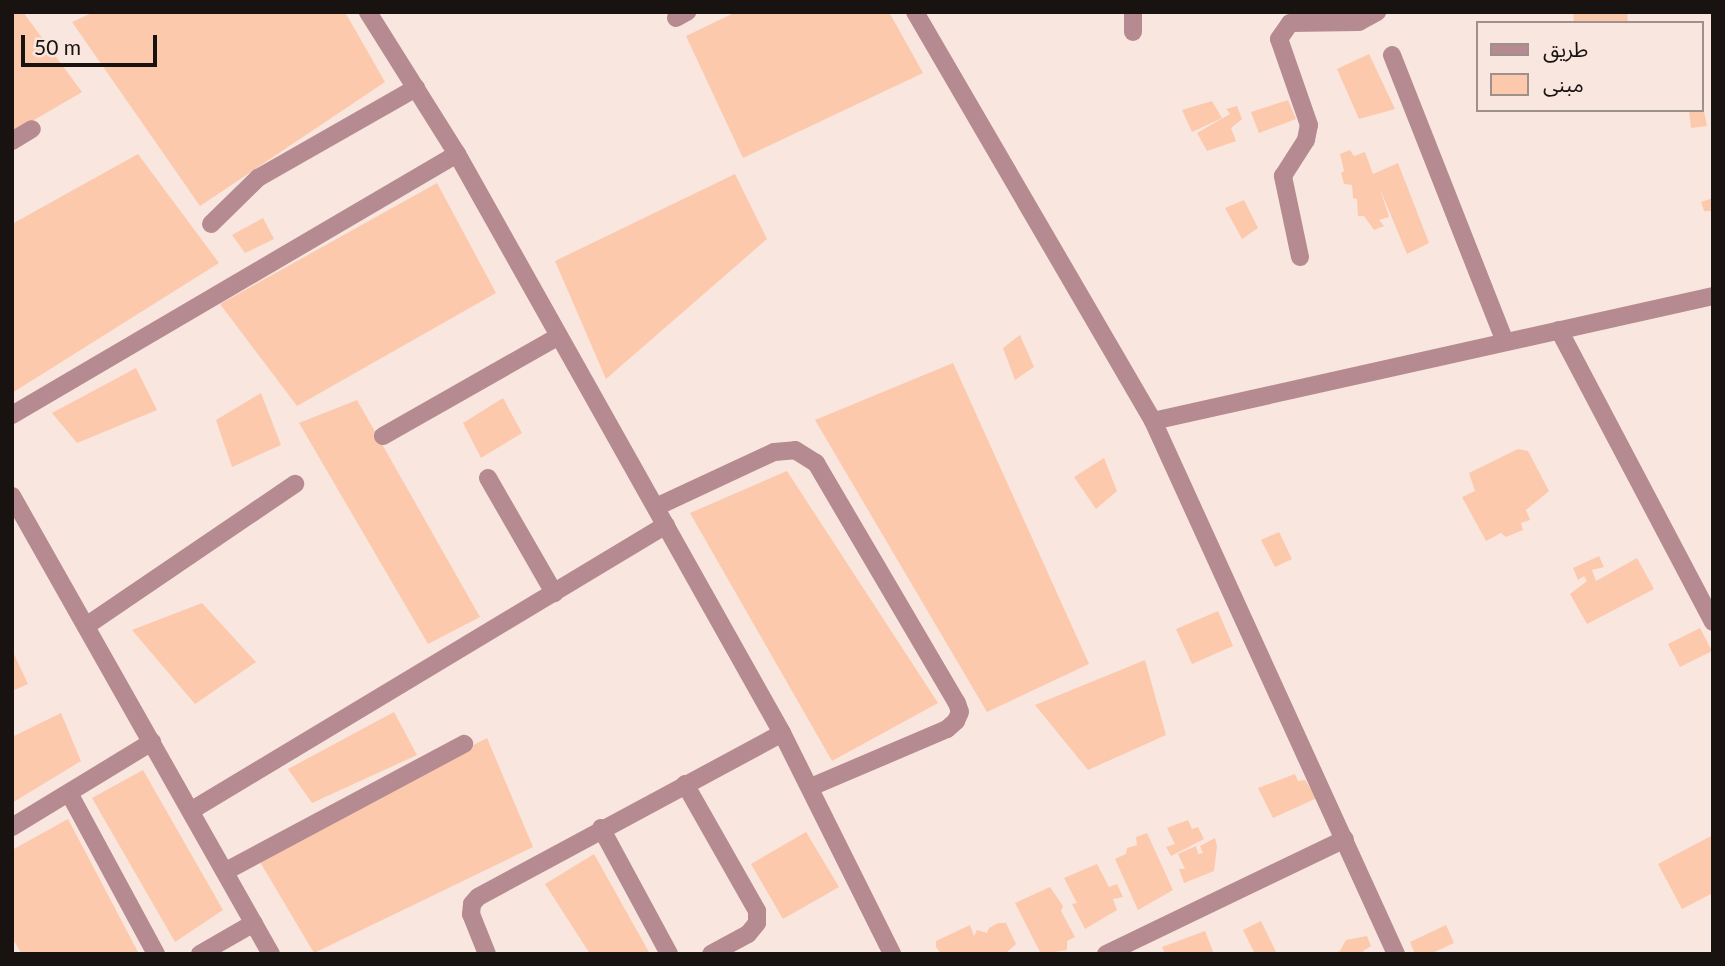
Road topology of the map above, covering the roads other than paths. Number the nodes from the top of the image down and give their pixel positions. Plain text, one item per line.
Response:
1 (368, 12) edge
2 (915, 12) edge
3 (1133, 12) edge
4 (1377, 12) edge
5 (1133, 32) dead end
6 (1392, 55) dead end
7 (416, 88) junction
8 (32, 129) dead end
9 (12, 141) edge
10 (457, 154) junction
11 (211, 224) dead end
12 (1300, 257) dead end
13 (1713, 296) edge
14 (1559, 330) junction
15 (559, 337) junction
16 (1505, 342) junction
17 (12, 415) edge
18 (1153, 421) junction
19 (383, 436) dead end
20 (488, 478) dead end
21 (295, 484) dead end
22 (12, 496) edge
23 (656, 507) junction
24 (666, 525) junction
25 (554, 593) junction
26 (1713, 622) edge
27 (86, 626) junction
28 (782, 733) junction
29 (152, 742) junction
30 (464, 744) dead end
31 (685, 784) junction
32 (811, 787) junction
33 (69, 793) junction
34 (192, 810) junction
35 (12, 827) edge
36 (601, 828) junction
37 (1345, 839) junction
38 (226, 872) junction
39 (254, 923) junction
40 (156, 954) edge
41 (200, 954) edge
42 (271, 954) edge
43 (487, 954) edge
44 (669, 954) edge
45 (711, 954) edge
46 (892, 954) edge
47 (1106, 954) edge
48 (1396, 954) edge

1 - 7 street
2 - 18 street
3 - 5 street
4 - 12 street
6 - 16 street
7 - 10 street
7 - 11 street
8 - 9 street
10 - 15 street
10 - 17 street
13 - 14 street
14 - 16 street
14 - 26 street
15 - 19 street
15 - 23 street
16 - 18 street
18 - 37 street
20 - 25 street
21 - 27 street
22 - 27 street
23 - 24 street
23 - 32 street
24 - 25 street
24 - 28 street
25 - 34 street
27 - 29 street
28 - 31 street
28 - 32 street
29 - 33 street
29 - 34 street
30 - 38 street
31 - 36 street
31 - 45 street
32 - 46 street
33 - 35 street
33 - 40 street
34 - 38 street
36 - 43 street
36 - 44 street
37 - 47 street
37 - 48 street
38 - 39 street
39 - 41 street
39 - 42 street

